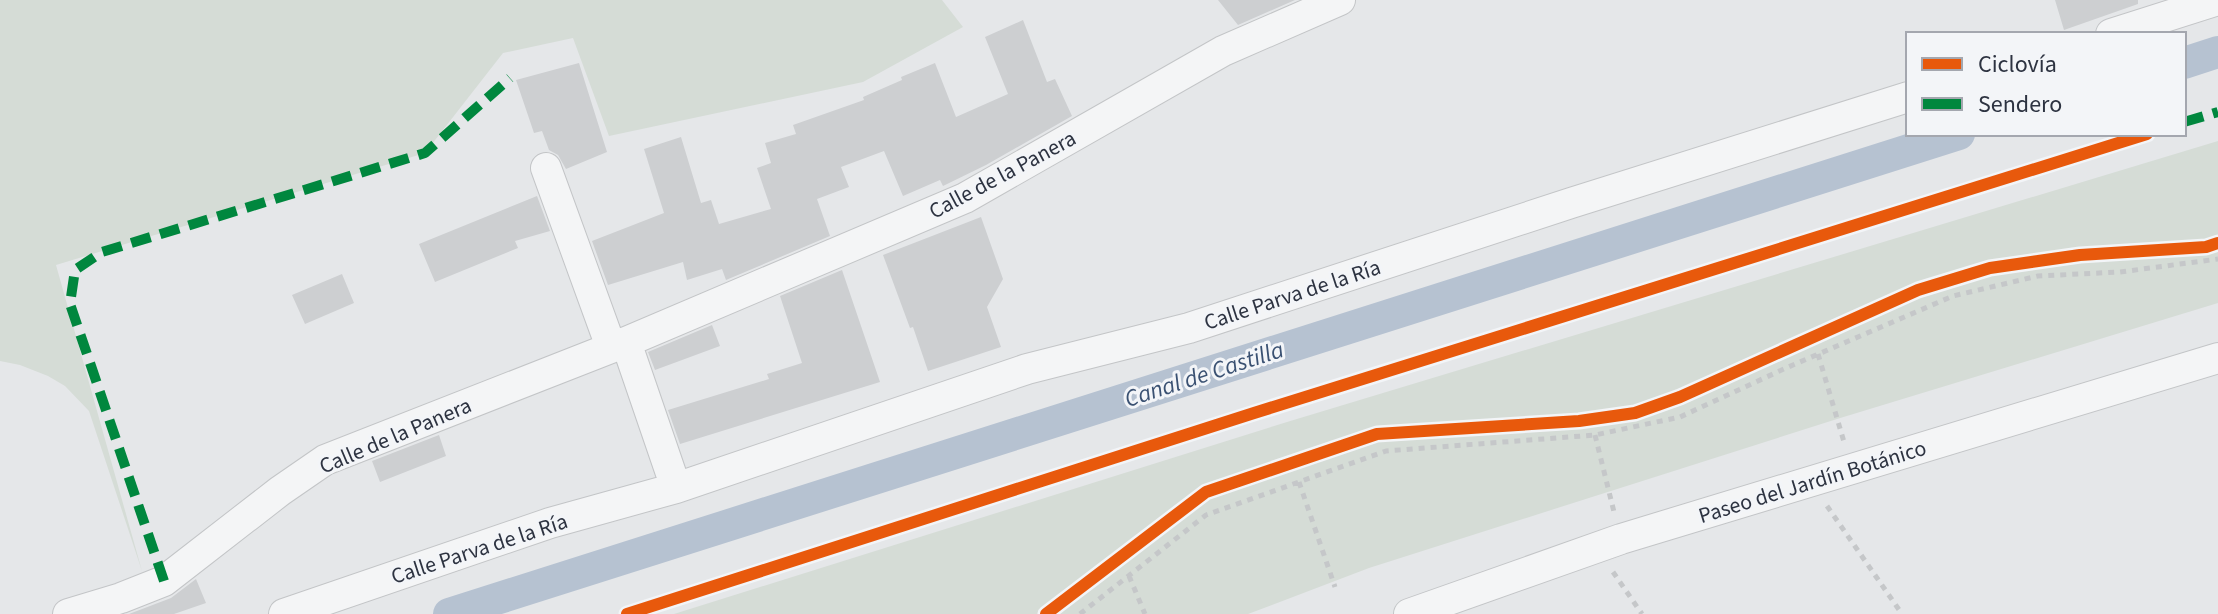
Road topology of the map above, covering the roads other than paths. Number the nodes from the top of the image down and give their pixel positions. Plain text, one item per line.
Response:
1 (1340, 0) edge
2 (2218, 0) edge
3 (2117, 32) edge
4 (1906, 98) edge
5 (546, 168) dead end
6 (618, 344) junction
7 (2218, 358) edge
8 (676, 488) junction
9 (68, 614) edge
10 (284, 614) edge
11 (1409, 614) edge

1 - 6 street, Calle de la Panera
2 - 3 street
4 - 8 street, Calle Parva de la Ría
5 - 6 street
6 - 8 street
6 - 9 street, Calle de la Panera
7 - 11 street, Paseo del Jardín Botánico
8 - 10 street, Calle Parva de la Ría

